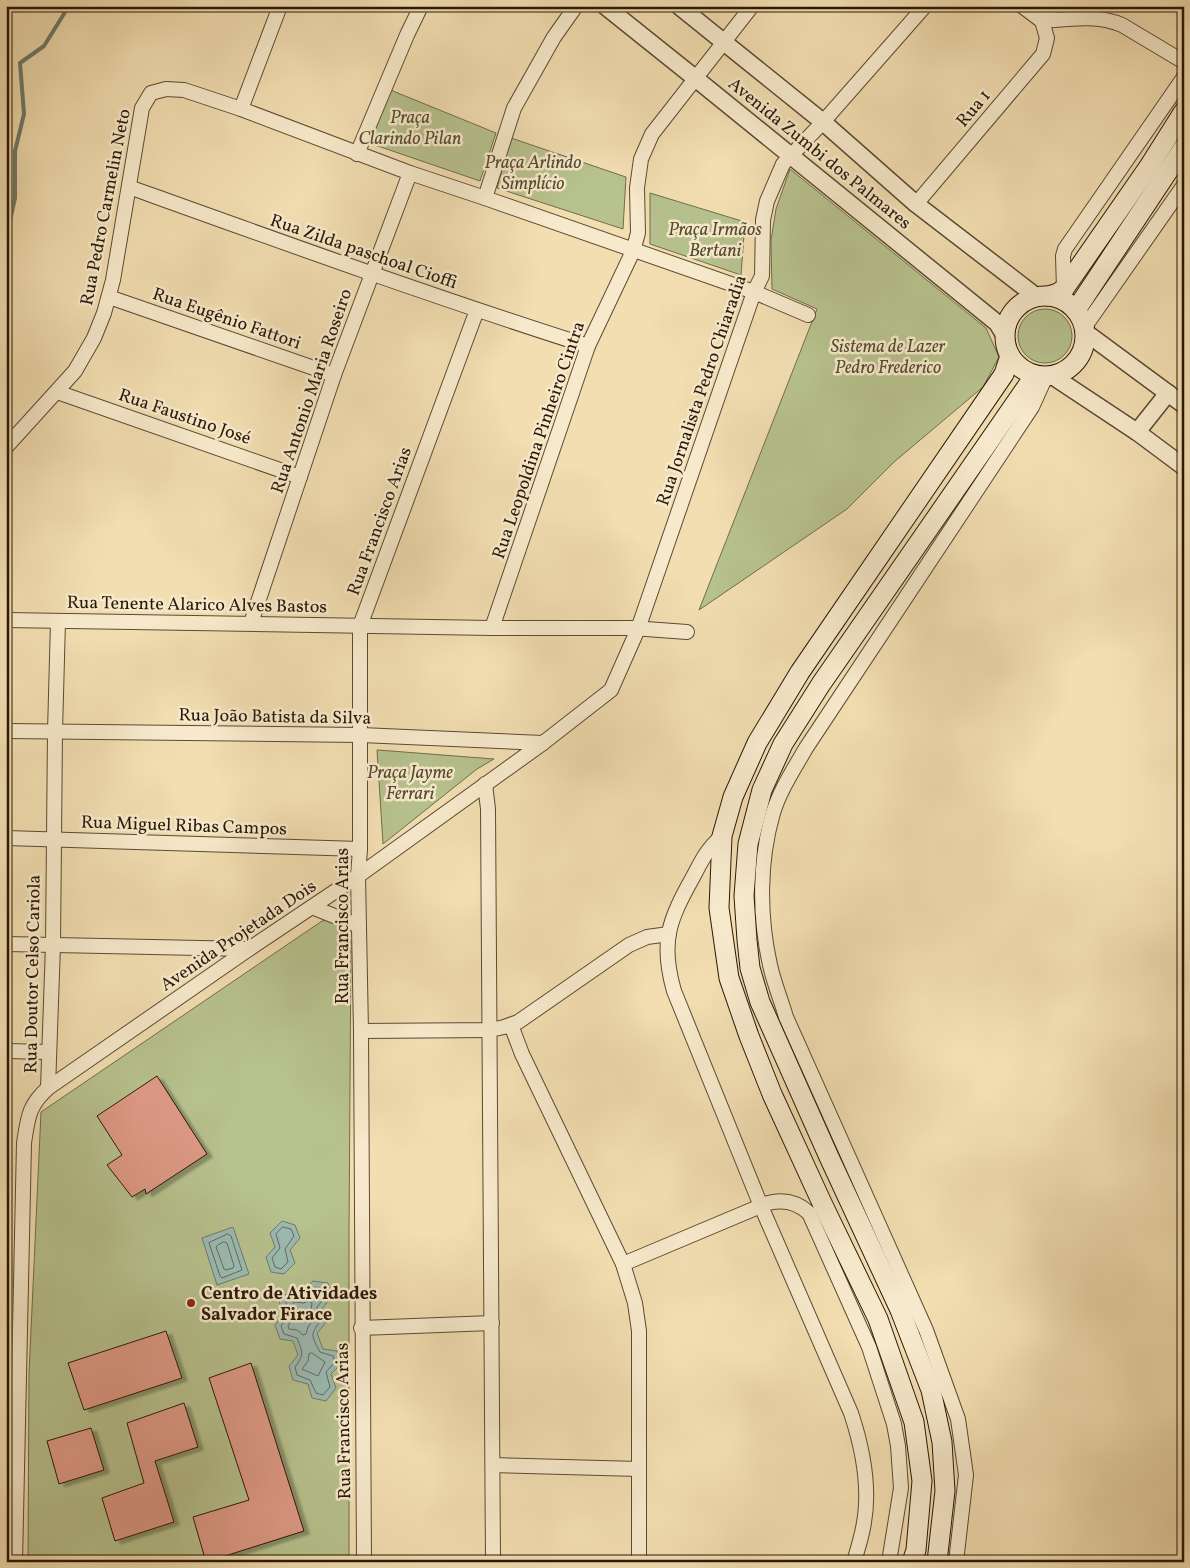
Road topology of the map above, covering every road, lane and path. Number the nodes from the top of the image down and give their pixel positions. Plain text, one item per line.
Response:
1 (280, 6) edge
2 (421, 6) edge
3 (576, 6) edge
4 (605, 6) edge
5 (679, 6) edge
6 (752, 6) edge
7 (925, 6) edge
8 (1022, 6) edge
9 (1053, 6) edge
10 (1044, 26) junction
11 (724, 42) junction
12 (1184, 62) edge
13 (1184, 77) edge
14 (695, 78) junction
15 (241, 109) junction
16 (1184, 111) edge
17 (823, 122) junction
18 (1184, 147) edge
19 (357, 154) junction
20 (792, 156) junction
21 (410, 173) junction
22 (1184, 185) edge
23 (129, 187) junction
24 (485, 198) junction
25 (916, 204) junction
26 (633, 251) junction
27 (372, 274) junction
28 (754, 292) junction
29 (1049, 294) junction
30 (109, 297) junction
31 (477, 310) junction
32 (1076, 310) junction
33 (808, 315) dead end
34 (1085, 330) junction
35 (1004, 336) junction
36 (588, 346) junction
37 (1010, 356) junction
38 (334, 375) junction
39 (1044, 375) junction
40 (57, 392) junction
41 (1168, 393) junction
42 (1184, 405) edge
43 (1138, 432) junction
44 (6, 447) edge
45 (1184, 467) edge
46 (300, 477) junction
47 (6, 620) edge
48 (58, 621) junction
49 (251, 623) junction
50 (360, 626) junction
51 (492, 628) junction
52 (638, 629) junction
53 (687, 632) dead end
54 (6, 731) edge
55 (55, 732) junction
56 (361, 735) junction
57 (543, 743) junction
58 (485, 784) junction
59 (722, 836) junction
60 (6, 838) edge
61 (53, 839) junction
62 (360, 849) junction
63 (358, 876) junction
64 (312, 907) junction
65 (359, 926) junction
66 (669, 934) junction
67 (6, 944) edge
68 (53, 945) junction
69 (249, 949) junction
70 (511, 1025) junction
71 (490, 1030) junction
72 (361, 1031) junction
73 (6, 1051) edge
74 (48, 1052) junction
75 (48, 1088) junction
76 (822, 1203) junction
77 (761, 1206) junction
78 (830, 1260) junction
79 (623, 1264) junction
80 (492, 1323) junction
81 (361, 1328) junction
82 (869, 1347) junction
83 (898, 1376) junction
84 (492, 1465) junction
85 (639, 1469) junction
86 (15, 1562) edge
87 (364, 1562) edge
88 (493, 1562) edge
89 (639, 1562) edge
90 (854, 1562) edge
91 (889, 1562) edge
92 (912, 1562) edge
93 (937, 1562) edge
94 (956, 1562) edge

1 - 15 street
2 - 19 street
3 - 24 street
4 - 14 street, Avenida Zumbi dos Palmares
5 - 11 street, Avenida Zumbi dos Palmares
6 - 11 street, Rua Leopoldina Pinheiro Cintra
7 - 17 street, Rua Jornalista Pedro Chiaradia
8 - 10 street
9 - 10 street
10 - 12 street
10 - 25 street, Rua 1
11 - 14 street, Rua Leopoldina Pinheiro Cintra
11 - 17 street, Avenida Zumbi dos Palmares
13 - 29 street
14 - 20 street, Avenida Zumbi dos Palmares
14 - 26 street, Rua Leopoldina Pinheiro Cintra
15 - 19 street
15 - 23 street, Rua Pedro Carmelin Neto
16 - 29 main road
17 - 20 street, Rua Jornalista Pedro Chiaradia
17 - 25 street, Avenida Zumbi dos Palmares
18 - 32 main road
19 - 21 street
20 - 28 street, Rua Jornalista Pedro Chiaradia
20 - 35 street, Avenida Zumbi dos Palmares
21 - 24 street
21 - 27 street, Rua Antonio Maria Roseiro
22 - 34 street
23 - 27 street, Rua Zilda paschoal Cioffi
23 - 30 street, Rua Pedro Carmelin Neto
24 - 26 street
25 - 29 street, Avenida Zumbi dos Palmares
26 - 28 street
26 - 36 street, Rua Leopoldina Pinheiro Cintra
27 - 31 street, Rua Zilda paschoal Cioffi
27 - 38 street, Rua Antonio Maria Roseiro
28 - 33 street
28 - 52 street, Rua Jornalista Pedro Chiaradia
29 - 32 main road
29 - 35 main road
30 - 38 street, Rua Eugênio Fattori
30 - 40 street, Rua Pedro Carmelin Neto
31 - 36 street, Rua Zilda paschoal Cioffi
31 - 50 street, Rua Francisco Arias
32 - 34 main road
34 - 39 main road
34 - 41 street
35 - 37 main road
36 - 51 street, Rua Leopoldina Pinheiro Cintra
37 - 39 main road
37 - 59 main road
38 - 46 street, Rua Antonio Maria Roseiro
39 - 43 street
39 - 93 main road
39 - 94 street
40 - 44 street, Rua Pedro Carmelin Neto
40 - 46 street, Rua Faustino José
41 - 42 street
41 - 43 street
43 - 45 street
46 - 49 street, Rua Antonio Maria Roseiro
47 - 48 street, Rua Tenente Alarico Alves Bastos
48 - 49 street, Rua Tenente Alarico Alves Bastos
48 - 55 street, Rua Doutor Celso Cariola
49 - 50 street, Rua Tenente Alarico Alves Bastos
50 - 51 street, Rua Tenente Alarico Alves Bastos
50 - 56 street, Rua Francisco Arias
51 - 52 street, Rua Tenente Alarico Alves Bastos
52 - 53 street, Rua Tenente Alarico Alves Bastos
52 - 57 street, Avenida Projetada Dois
54 - 55 street, Rua João Batista da Silva
55 - 56 street, Rua João Batista da Silva
55 - 61 street, Rua Doutor Celso Cariola
56 - 57 street, Rua João Batista da Silva
56 - 62 street, Rua Francisco Arias
57 - 58 street, Avenida Projetada Dois
58 - 63 street, Avenida Projetada Dois
58 - 71 street
59 - 66 street
59 - 76 main road
60 - 61 street, Rua Miguel Ribas Campos
61 - 62 street, Rua Miguel Ribas Campos
61 - 68 street, Rua Doutor Celso Cariola
62 - 63 street, Rua Francisco Arias
63 - 64 street, Avenida Projetada Dois
63 - 65 street, Rua Francisco Arias
64 - 65 street
64 - 69 street, Avenida Projetada Dois
65 - 72 street, Rua Francisco Arias
66 - 70 street
66 - 77 street
67 - 68 street
68 - 69 street
68 - 74 street, Rua Doutor Celso Cariola
69 - 75 street, Avenida Projetada Dois
70 - 71 street
70 - 79 street
71 - 72 street
71 - 80 street
72 - 81 street, Rua Francisco Arias
73 - 74 street
74 - 75 street, Rua Doutor Celso Cariola
75 - 86 street, Rua Doutor Celso Cariola
76 - 78 street
76 - 83 main road
77 - 78 street
77 - 79 street
77 - 90 street
78 - 82 street
79 - 85 street
80 - 81 street
80 - 84 street
81 - 87 street, Rua Francisco Arias
82 - 83 street
82 - 91 street
83 - 92 main road
84 - 85 street
84 - 88 street
85 - 89 street

